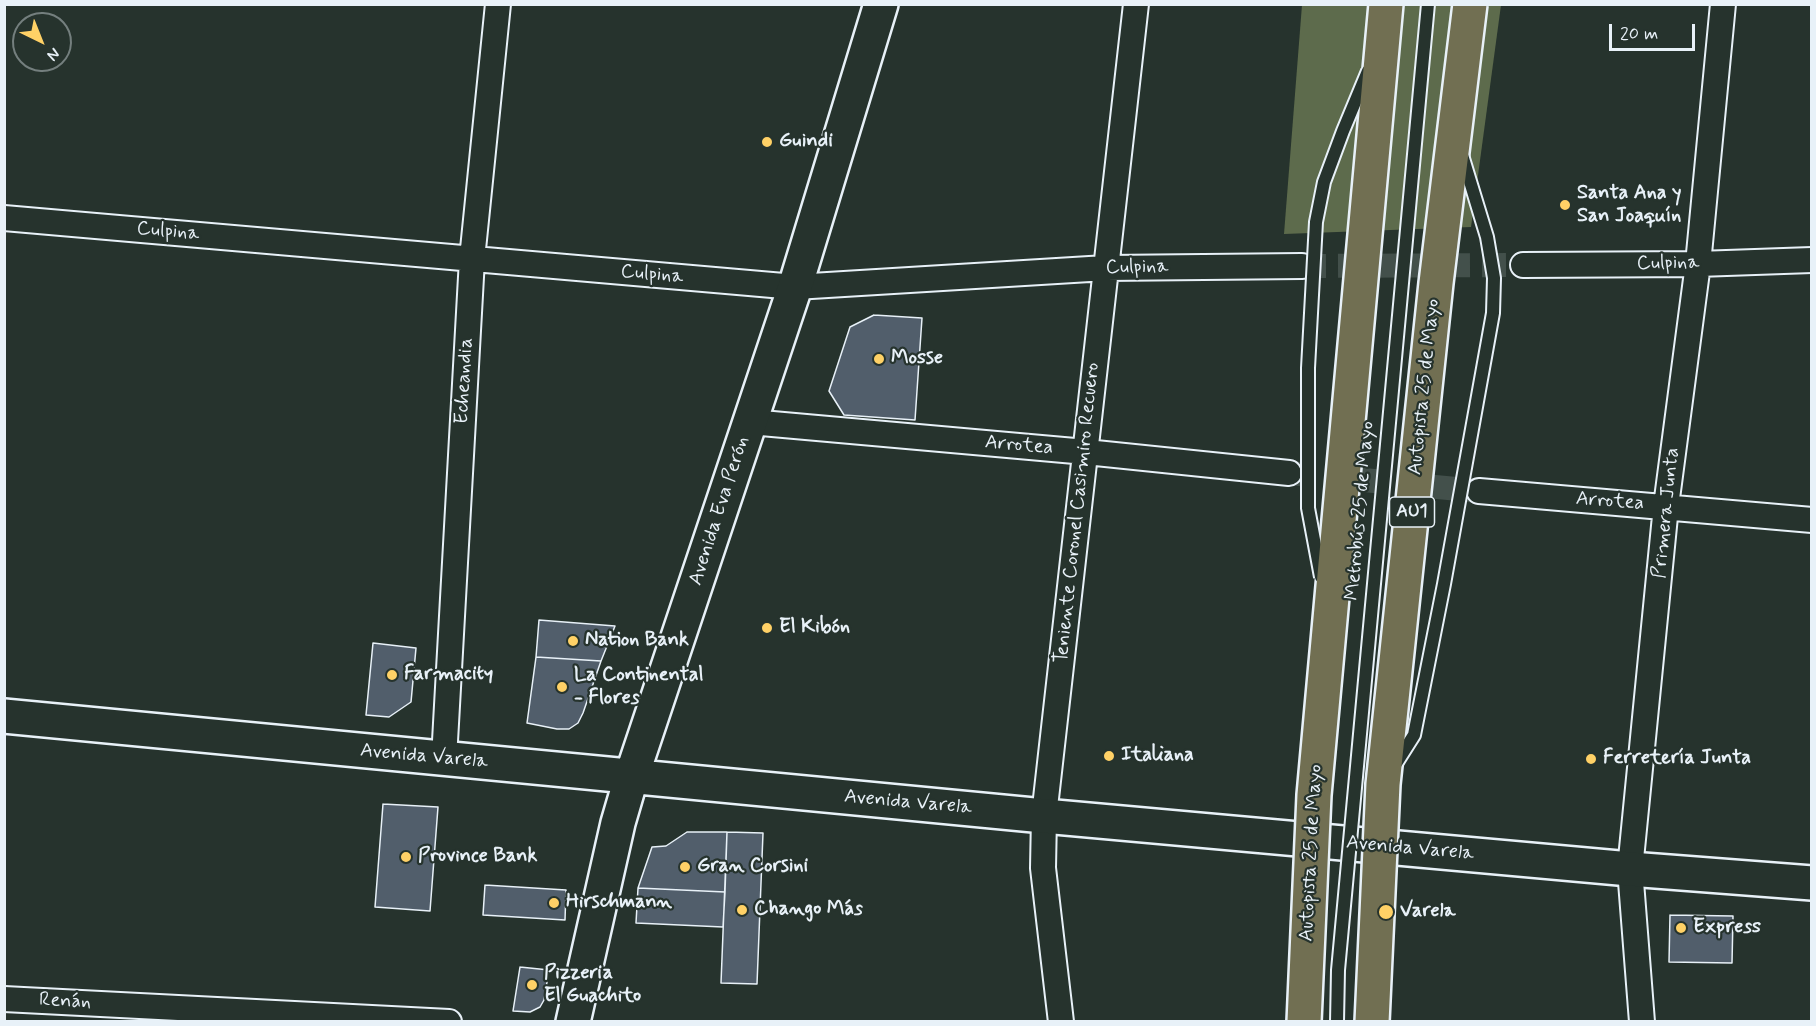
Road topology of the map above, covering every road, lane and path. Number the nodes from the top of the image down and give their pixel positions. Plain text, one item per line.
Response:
1 (498, 4) edge
2 (881, 4) edge
3 (1136, 4) edge
4 (1386, 4) edge
5 (1428, 4) edge
6 (1470, 4) edge
7 (1723, 4) edge
8 (1383, 37) junction
9 (1454, 132) junction
10 (4, 218) edge
11 (472, 259) junction
12 (1812, 260) edge
13 (1698, 264) junction
14 (1523, 265) tunnel mouth
15 (1302, 266) tunnel mouth
16 (1106, 268) junction
17 (795, 287) junction
18 (750, 422) junction
19 (1086, 452) junction
20 (1289, 473) tunnel mouth
21 (1479, 491) tunnel mouth
22 (1666, 506) junction
23 (1812, 520) edge
24 (1330, 623) junction
25 (4, 716) edge
26 (444, 759) junction
27 (632, 775) junction
28 (1383, 784) junction
29 (1044, 816) junction
30 (1630, 869) junction
31 (1812, 883) edge
32 (4, 999) edge
33 (449, 1022) edge
34 (573, 1022) edge
35 (1061, 1022) edge
36 (1304, 1022) edge
37 (1337, 1022) edge
38 (1372, 1022) edge
39 (1642, 1022) edge

1 - 11 street, Echeandia
2 - 17 main road, Avenida Eva Perón
3 - 16 street, Teniente Coronel Casimiro Recuero
4 - 8 highway, Autopista 25 de Mayo, bridge
5 - 37 lane, Metrobús 25 de Mayo, bridge
6 - 9 highway, Autopista 25 de Mayo / AU1, bridge
7 - 13 street, Primera Junta
8 - 24 highway, Autopista 25 de Mayo, bridge
8 - 24 lane, bridge
9 - 28 highway, Autopista 25 de Mayo / AU1, bridge
9 - 28 lane, bridge
10 - 11 street, Culpina
11 - 17 street, Culpina
11 - 26 street, Echeandia
12 - 13 street, Culpina
13 - 14 street, Culpina
13 - 22 street, Primera Junta
15 - 16 street, Culpina
16 - 17 street, Culpina
16 - 19 street, Teniente Coronel Casimiro Recuero
17 - 18 main road, Avenida Eva Perón
18 - 19 street, Arrotea
18 - 27 main road, Avenida Eva Perón
19 - 20 street, Arrotea
19 - 29 street, Teniente Coronel Casimiro Recuero
21 - 22 street, Arrotea
22 - 23 street, Arrotea
22 - 30 street, Primera Junta
24 - 36 highway, Autopista 25 de Mayo, bridge
25 - 26 main road, Avenida Varela
26 - 27 main road, Avenida Varela
27 - 29 main road, Avenida Varela
27 - 34 main road, Avenida Eva Perón
28 - 38 highway, Autopista 25 de Mayo / AU1, bridge
29 - 30 main road, Avenida Varela
29 - 35 street, Teniente Coronel Casimiro Recuero
30 - 31 main road, Avenida Varela
30 - 39 street, Primera Junta
32 - 33 street, Renán

